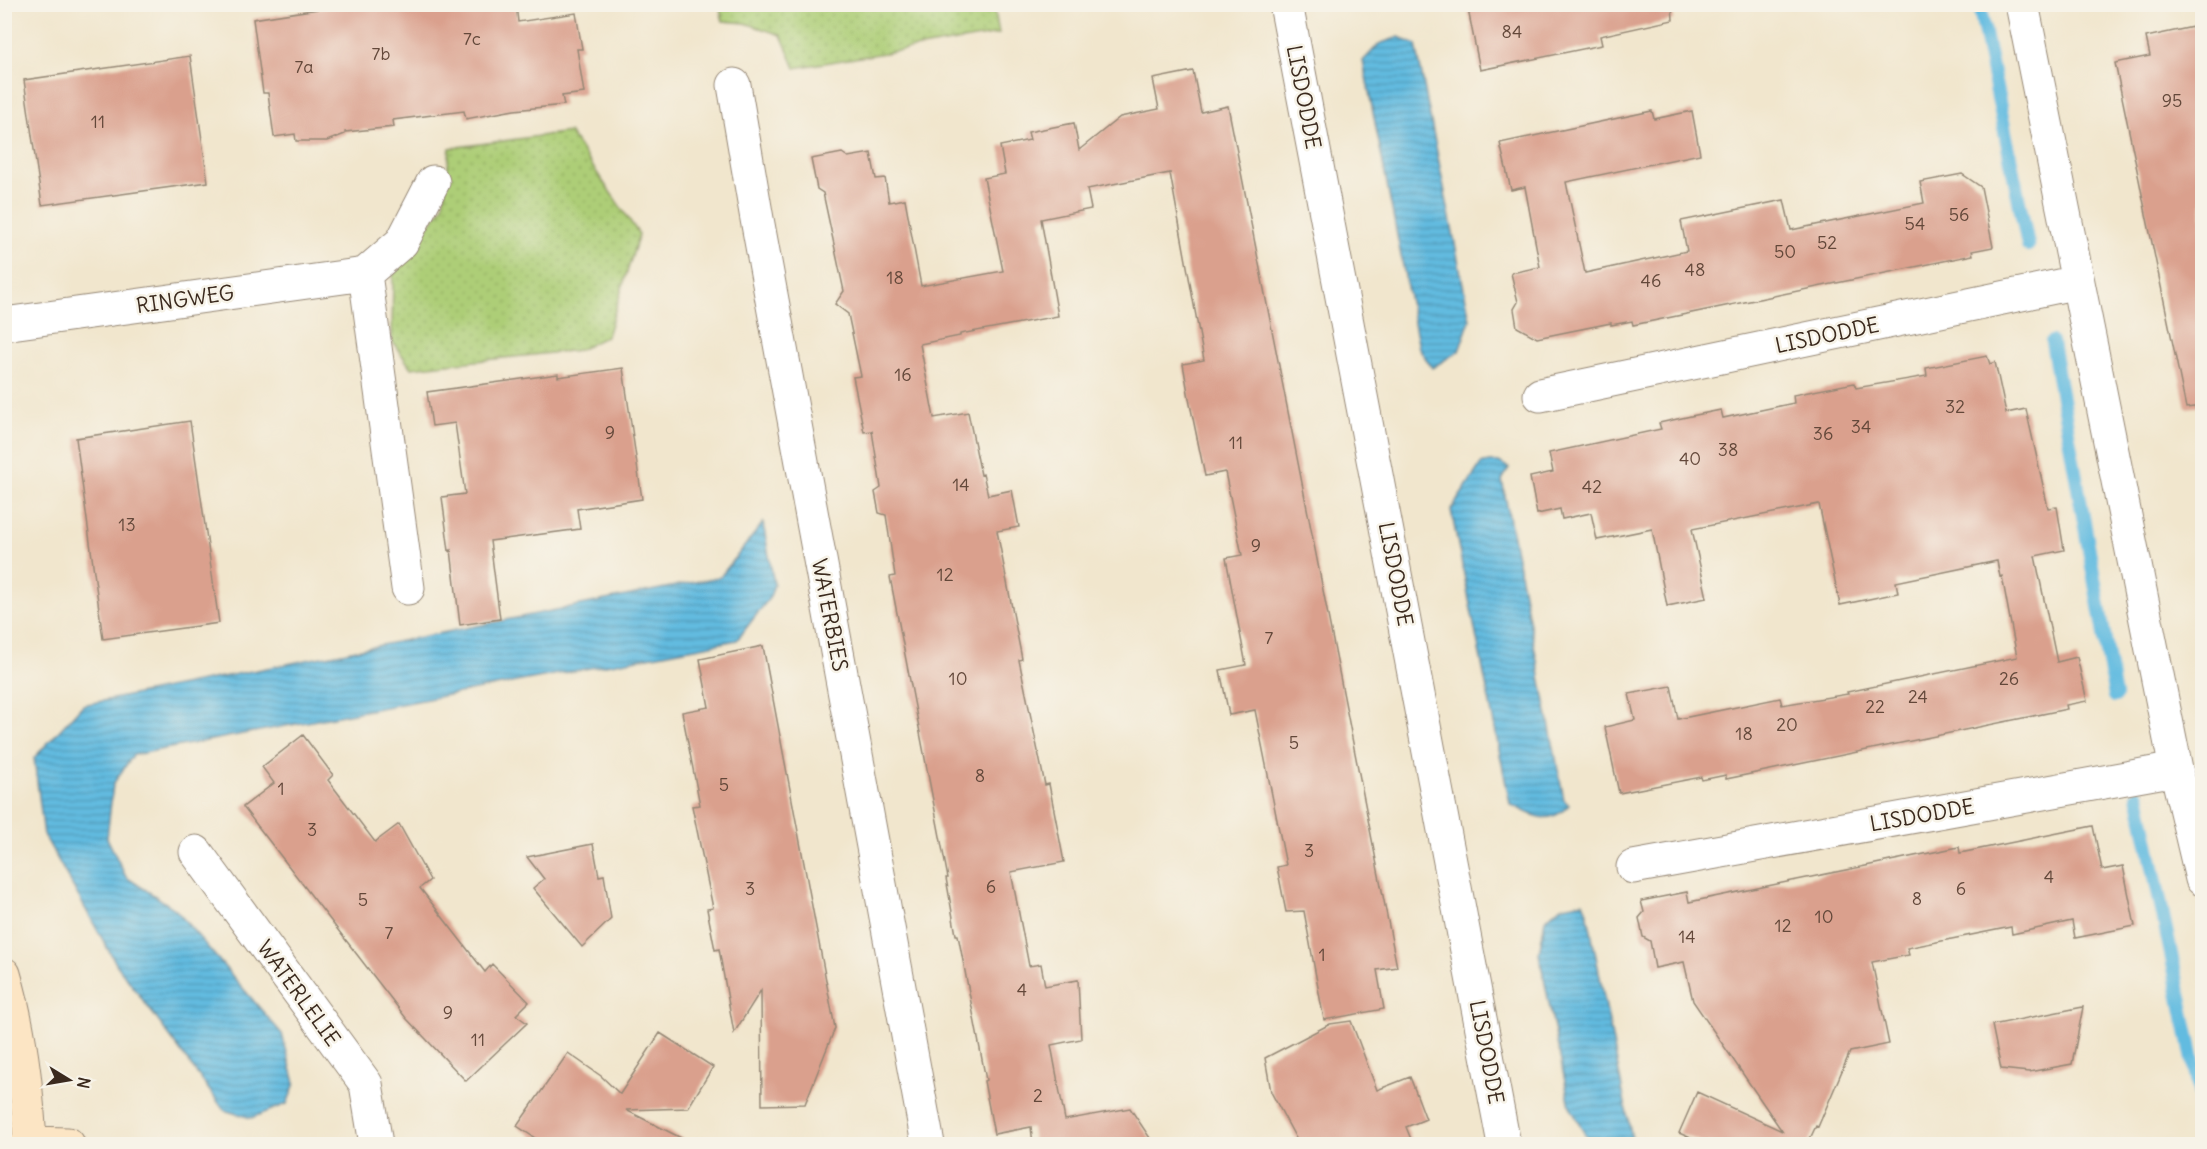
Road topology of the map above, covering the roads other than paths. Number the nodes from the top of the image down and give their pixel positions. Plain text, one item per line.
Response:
1 (1286, 4) edge
2 (2022, 4) edge
3 (734, 85) dead end
4 (433, 182) dead end
5 (365, 274) junction
6 (2078, 282) junction
7 (4, 324) edge
8 (1540, 395) dead end
9 (408, 588) dead end
10 (2176, 769) junction
11 (196, 852) dead end
12 (1633, 867) dead end
13 (2202, 879) edge
14 (4, 974) edge
15 (29, 1144) edge
16 (68, 1144) edge
17 (376, 1144) edge
18 (928, 1144) edge
19 (1504, 1144) edge

1 - 19 street, LISDODDE
2 - 6 street
3 - 18 street, WATERBIES
4 - 5 street
5 - 7 street, RINGWEG
5 - 9 street
6 - 8 street, LISDODDE
6 - 10 street
10 - 12 street, LISDODDE
10 - 13 street
11 - 17 street, WATERLELIE
14 - 15 main road
15 - 16 main road

